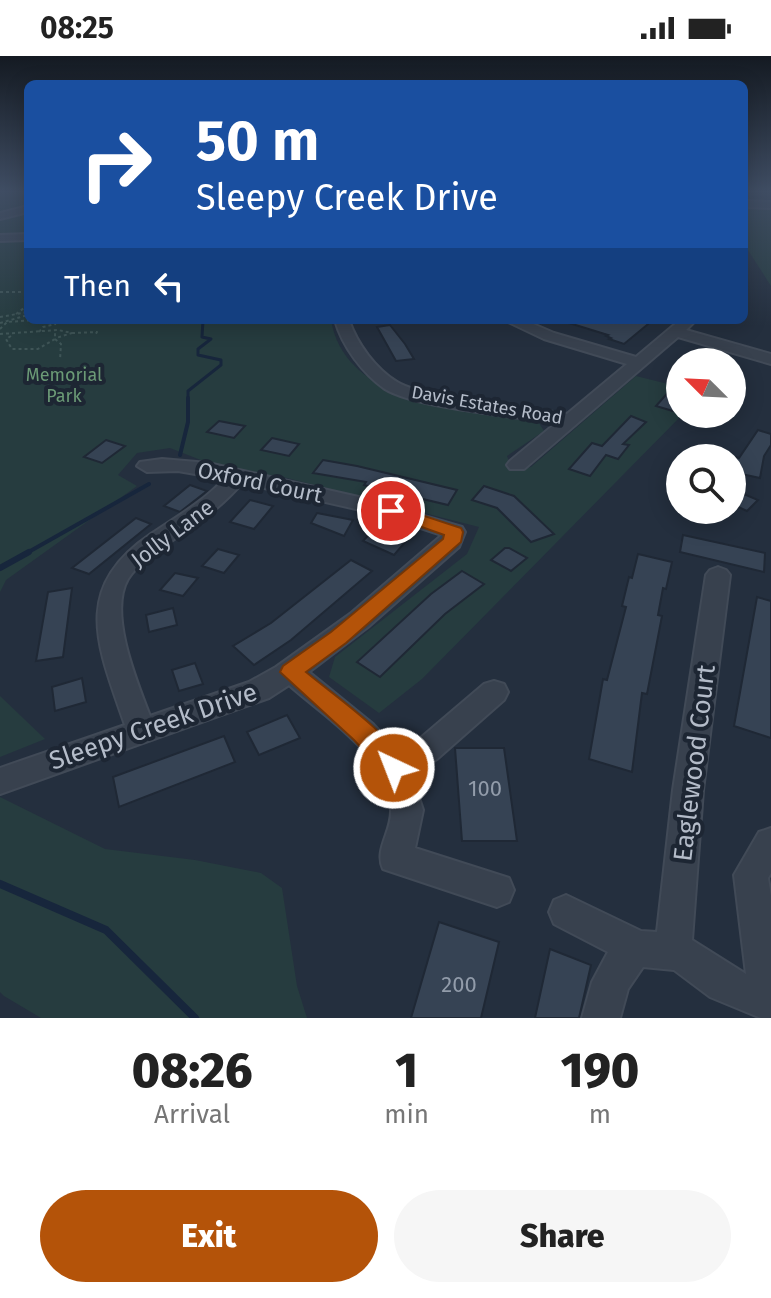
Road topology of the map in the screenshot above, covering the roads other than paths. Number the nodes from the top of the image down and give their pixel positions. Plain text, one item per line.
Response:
1 (24, 237) edge
2 (0, 238) edge
3 (343, 324) edge
4 (520, 324) edge
5 (685, 324) edge
6 (676, 332) junction
7 (771, 359) edge
8 (640, 363) junction
9 (572, 420) junction
10 (517, 465) dead end
11 (147, 466) dead end
12 (237, 477) junction
13 (451, 542) joint
14 (718, 575) dead end
15 (291, 672) junction
16 (494, 692) dead end
17 (141, 730) junction
18 (394, 768) junction
19 (0, 781) edge
20 (771, 843) edge
21 (497, 890) dead end
22 (566, 912) dead end
23 (656, 950) junction
24 (770, 1003) edge
25 (601, 1018) edge

1 - 2 street
3 - 9 street, Davis Estates Road
4 - 8 street
5 - 6 street
6 - 7 street
6 - 8 street
8 - 9 street
9 - 10 street
11 - 12 street, Oxford Court
12 - 13 street, Oxford Court
12 - 17 street, Jolly Lane
13 - 15 street, Sleepy Creek Drive
14 - 23 street, Eaglewood Court
15 - 17 street, Sleepy Creek Drive
15 - 18 street
16 - 18 street
17 - 19 street, Sleepy Creek Drive
18 - 21 street
20 - 24 street
22 - 23 street
23 - 24 street
23 - 25 street

